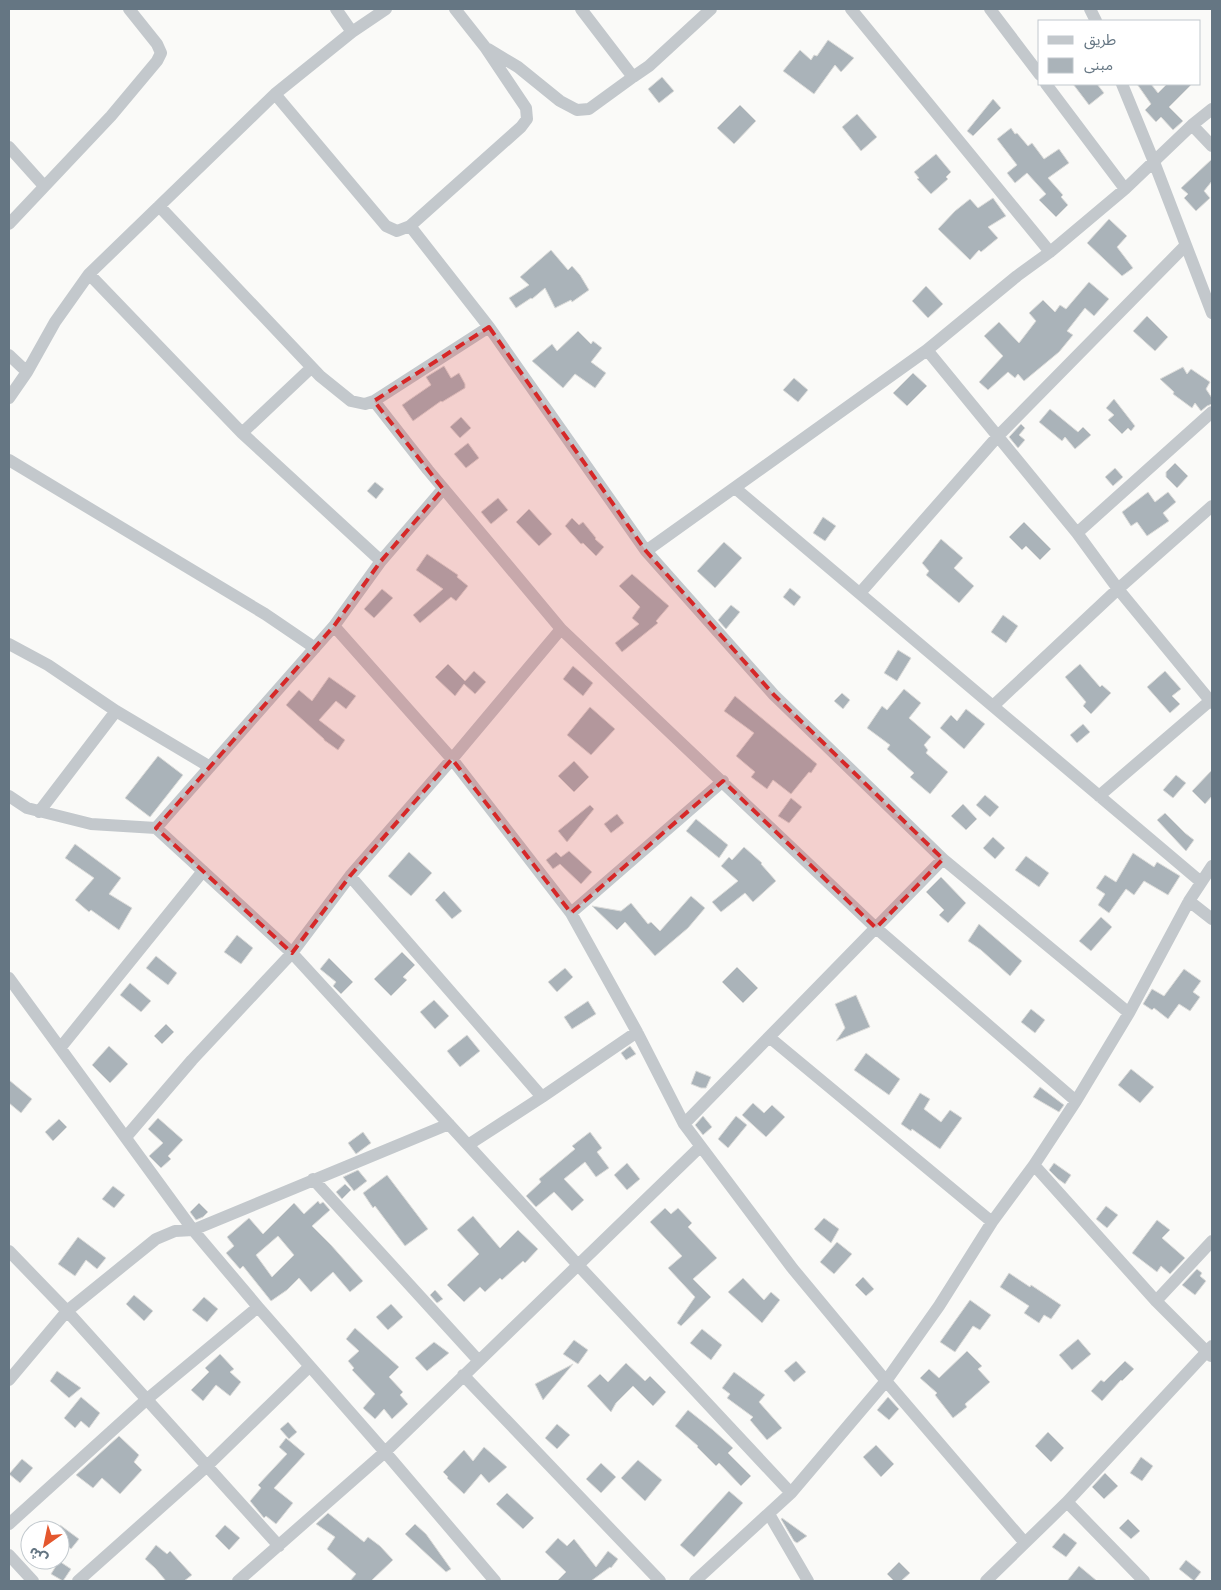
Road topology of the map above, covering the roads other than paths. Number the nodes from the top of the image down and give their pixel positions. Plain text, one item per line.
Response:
1 (129, 9) edge
2 (336, 9) edge
3 (386, 9) edge
4 (455, 9) edge
5 (581, 9) edge
6 (711, 9) edge
7 (851, 9) edge
8 (990, 9) edge
9 (352, 32) junction
10 (485, 48) junction
11 (1038, 72) edge
12 (633, 77) junction
13 (1047, 85) edge
14 (1122, 85) edge
15 (275, 94) junction
16 (1212, 109) edge
17 (1192, 125) junction
18 (1212, 146) edge
19 (9, 147) edge
20 (1154, 162) junction
21 (44, 186) junction
22 (1125, 189) junction
23 (159, 206) junction
24 (9, 224) edge
25 (410, 226) junction
26 (1185, 246) junction
27 (1050, 252) junction
28 (89, 274) junction
29 (1212, 313) edge
30 (489, 327) junction
31 (927, 350) junction
32 (9, 355) edge
33 (311, 368) junction
34 (26, 372) junction
35 (9, 398) edge
36 (374, 401) junction
37 (1212, 412) edge
38 (242, 433) junction
39 (998, 436) junction
40 (9, 460) edge
41 (735, 488) junction
42 (443, 489) junction
43 (1212, 506) edge
44 (1077, 533) junction
45 (646, 551) junction
46 (381, 562) junction
47 (1118, 589) junction
48 (860, 593) junction
49 (334, 626) junction
50 (561, 629) junction
51 (9, 644) edge
52 (315, 648) junction
53 (1211, 702) edge
54 (993, 706) junction
55 (116, 711) junction
56 (452, 759) junction
57 (210, 766) junction
58 (723, 781) junction
59 (9, 796) edge
60 (1099, 796) junction
61 (39, 812) junction
62 (156, 828) junction
63 (943, 859) junction
64 (1212, 866) edge
65 (203, 871) junction
66 (350, 876) junction
67 (1201, 882) junction
68 (1189, 901) junction
69 (571, 913) junction
70 (1212, 919) edge
71 (876, 928) junction
72 (292, 953) junction
73 (9, 978) edge
74 (1129, 1013) junction
75 (638, 1032) junction
76 (769, 1036) junction
77 (61, 1047) junction
78 (542, 1098) junction
79 (1076, 1101) junction
80 (449, 1124) junction
81 (684, 1124) junction
82 (126, 1137) junction
83 (468, 1145) junction
84 (700, 1147) junction
85 (1034, 1165) junction
86 (313, 1179) junction
87 (992, 1222) junction
88 (193, 1230) junction
89 (1212, 1241) edge
90 (9, 1251) edge
91 (578, 1265) junction
92 (1156, 1301) junction
93 (258, 1307) junction
94 (67, 1311) junction
95 (1210, 1351) edge
96 (478, 1360) junction
97 (309, 1367) junction
98 (463, 1375) junction
99 (9, 1380) edge
100 (886, 1381) junction
101 (146, 1400) junction
102 (385, 1452) junction
103 (206, 1467) junction
104 (790, 1493) junction
105 (1067, 1502) junction
106 (769, 1514) junction
107 (9, 1524) edge
108 (1025, 1543) junction
109 (278, 1546) junction
110 (9, 1555) edge
111 (1136, 1579) edge
112 (33, 1581) edge
113 (78, 1581) edge
114 (238, 1581) edge
115 (495, 1581) edge
116 (660, 1581) edge
117 (696, 1581) edge
118 (808, 1581) edge
119 (986, 1581) edge

1 - 21 street
2 - 9 street
3 - 9 street
4 - 10 street
5 - 12 street
6 - 12 street
7 - 27 street
8 - 11 street
9 - 15 street
10 - 12 street
10 - 25 street
13 - 22 street
14 - 20 street
15 - 23 street
15 - 25 street
16 - 17 street
17 - 18 street
17 - 20 street
19 - 21 street
20 - 22 street
20 - 26 street
21 - 24 street
22 - 27 street
23 - 28 street
23 - 33 street
25 - 30 street
26 - 29 street
26 - 39 street
27 - 31 street
28 - 34 street
28 - 38 street
30 - 36 street
30 - 45 street
31 - 39 street
31 - 41 street
32 - 34 street
33 - 36 street
33 - 38 street
34 - 35 street
36 - 42 street
37 - 44 street
38 - 46 street
39 - 44 street
39 - 48 street
40 - 52 street
41 - 45 street
41 - 48 street
42 - 46 street
42 - 50 street
43 - 47 street
44 - 47 street
45 - 63 street
46 - 49 street
47 - 53 street
47 - 54 street
48 - 54 street
49 - 52 street
49 - 56 street
50 - 56 street
50 - 58 street
51 - 55 street
52 - 57 street
53 - 60 street
54 - 60 street
55 - 57 street
55 - 61 street
56 - 66 street
56 - 69 street
57 - 62 street
58 - 69 street
58 - 71 street
59 - 61 street
60 - 67 street
61 - 62 street
62 - 65 street
63 - 71 street
63 - 74 street
64 - 67 street
65 - 72 street
65 - 77 street
66 - 72 street
66 - 78 street
67 - 68 street
68 - 70 street
68 - 74 street
69 - 75 street
71 - 76 street
71 - 79 street
72 - 80 street
72 - 82 street
73 - 77 street
74 - 79 street
75 - 78 street
75 - 81 street
76 - 81 street
76 - 87 street
77 - 82 street
78 - 83 street
79 - 85 street
80 - 83 street
80 - 86 street
81 - 84 street
82 - 88 street
83 - 91 street
84 - 91 street
84 - 100 street
85 - 87 street
85 - 92 street
86 - 88 street
86 - 96 street
87 - 100 street
88 - 93 street
88 - 94 street
89 - 92 street
90 - 94 street
91 - 96 street
91 - 104 street
92 - 95 street
93 - 97 street
93 - 101 street
94 - 99 street
94 - 101 street
95 - 105 street
96 - 98 street
97 - 102 street
97 - 103 street
98 - 102 street
98 - 116 street
100 - 104 street
100 - 108 street
101 - 103 street
101 - 107 street
102 - 109 street
102 - 115 street
103 - 109 street
103 - 113 street
104 - 106 street
105 - 108 street
105 - 111 street
106 - 117 street
106 - 118 street
108 - 119 street
109 - 114 street
110 - 112 street

